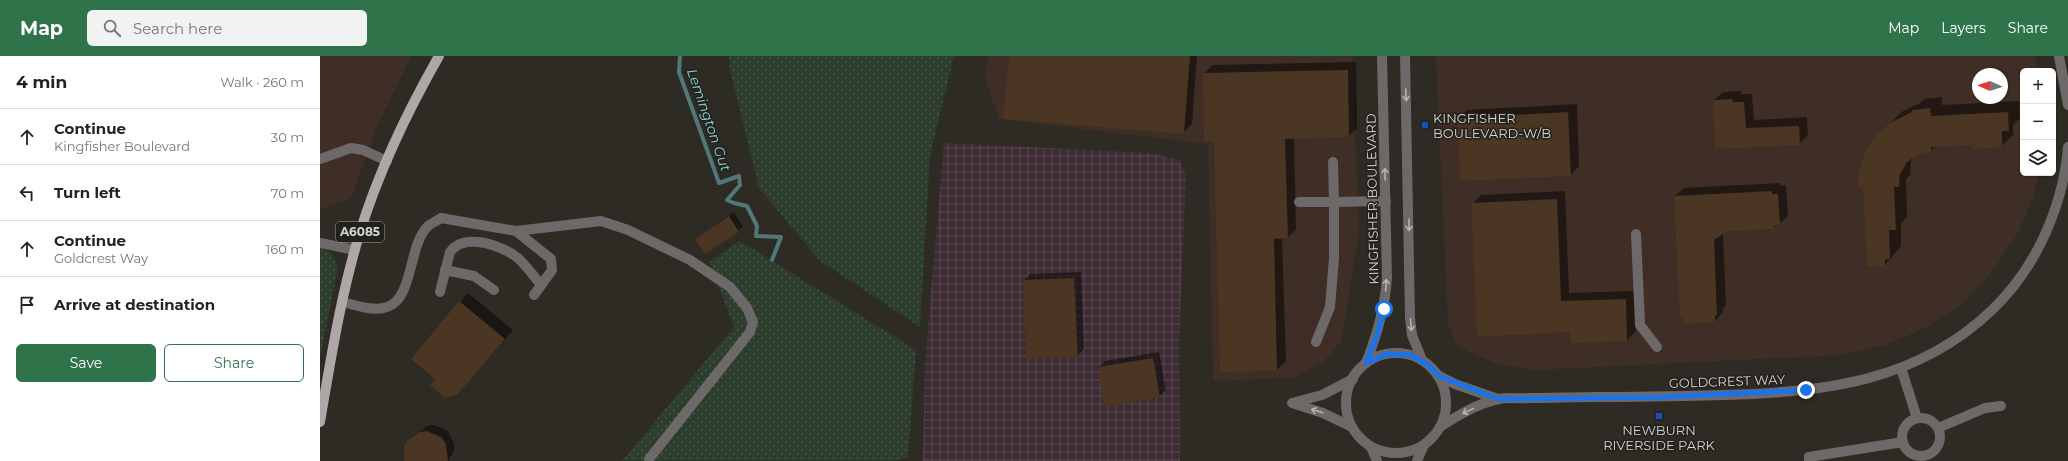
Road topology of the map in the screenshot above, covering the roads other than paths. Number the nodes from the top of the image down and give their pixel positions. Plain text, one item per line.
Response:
1 (439, 56) edge
2 (1382, 56) edge
3 (1405, 56) edge
4 (2059, 56) edge
5 (2068, 105) edge
6 (2068, 147) edge
7 (320, 159) edge
8 (387, 161) junction
9 (1333, 162) dead end
10 (1386, 201) junction
11 (1299, 202) dead end
12 (1334, 202) junction
13 (516, 231) junction
14 (1636, 234) dead end
15 (320, 243) edge
16 (355, 250) junction
17 (445, 270) junction
18 (541, 284) junction
19 (494, 290) dead end
20 (440, 292) dead end
21 (534, 295) dead end
22 (342, 302) junction
23 (1316, 342) dead end
24 (1657, 347) dead end
25 (1422, 360) junction
26 (1366, 363) junction
27 (1901, 368) junction
28 (1439, 376) junction
29 (1353, 378) junction
30 (1498, 399) junction
31 (2001, 406) dead end
32 (1916, 418) junction
33 (320, 422) edge
34 (1352, 427) junction
35 (1440, 428) junction
36 (1938, 428) junction
37 (1903, 442) junction
38 (1424, 445) junction
39 (1371, 447) junction
40 (1841, 456) edge
41 (649, 459) dead end
42 (1377, 461) edge
43 (1417, 461) edge
44 (1809, 461) edge

1 - 8 main road, A6085
10 -> 2 street, KINGFISHER BOULEVARD
3 -> 25 street
4 - 5 street
6 - 27 street, GOLDCREST WAY
7 - 8 street
8 - 16 main road, A6085
9 - 12 street
10 - 12 street
26 -> 10 street, KINGFISHER BOULEVARD
11 - 12 street
12 - 23 street
13 - 18 street
13 - 22 street
13 - 41 street
14 - 24 street
15 - 16 street
16 - 22 main road, A6085
17 - 18 street
17 - 19 street
17 - 20 street
18 - 21 street
22 - 33 main road, A6085
25 - 26 street
25 - 28 street
26 - 29 street
27 - 30 street, GOLDCREST WAY
27 - 32 street
28 - 30 street
28 - 35 street
29 - 34 street
34 -> 29 street
30 -> 35 street
31 - 36 street
32 - 36 street
32 - 37 street
34 - 39 street
35 - 38 street
36 - 37 street
37 - 40 street
38 - 39 street
38 - 43 street
39 - 42 street
40 - 44 street

